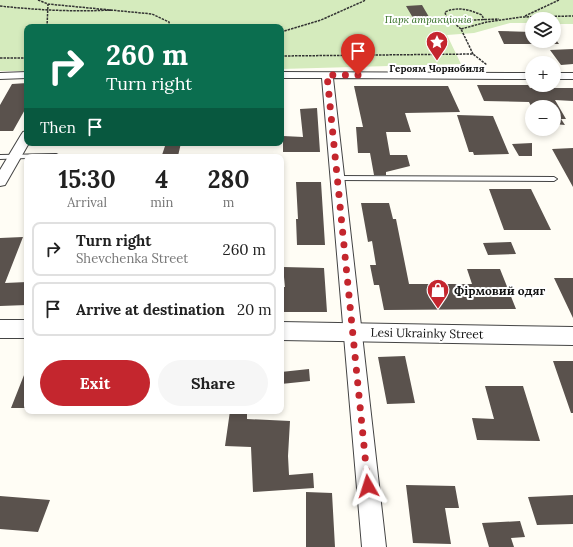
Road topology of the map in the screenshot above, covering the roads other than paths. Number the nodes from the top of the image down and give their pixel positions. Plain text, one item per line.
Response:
1 (326, 68) junction
2 (284, 75) edge
3 (0, 76) edge
4 (24, 76) edge
5 (525, 76) edge
6 (561, 76) edge
7 (573, 76) edge
8 (24, 140) edge
9 (0, 157) edge
10 (15, 157) junction
11 (24, 157) edge
12 (338, 178) junction
13 (554, 178) dead end
14 (0, 182) edge
15 (0, 329) edge
16 (24, 330) edge
17 (284, 331) edge
18 (352, 332) junction
19 (573, 336) edge
20 (374, 547) edge

1 - 2 street
1 - 5 street
1 - 12 street
3 - 4 street
6 - 7 street
8 - 10 street
9 - 10 lane
10 - 11 lane
10 - 14 street
12 - 13 lane
12 - 18 street
15 - 16 street
17 - 18 street, Lesi Ukrainky Street
18 - 19 street, Lesi Ukrainky Street
18 - 20 street

